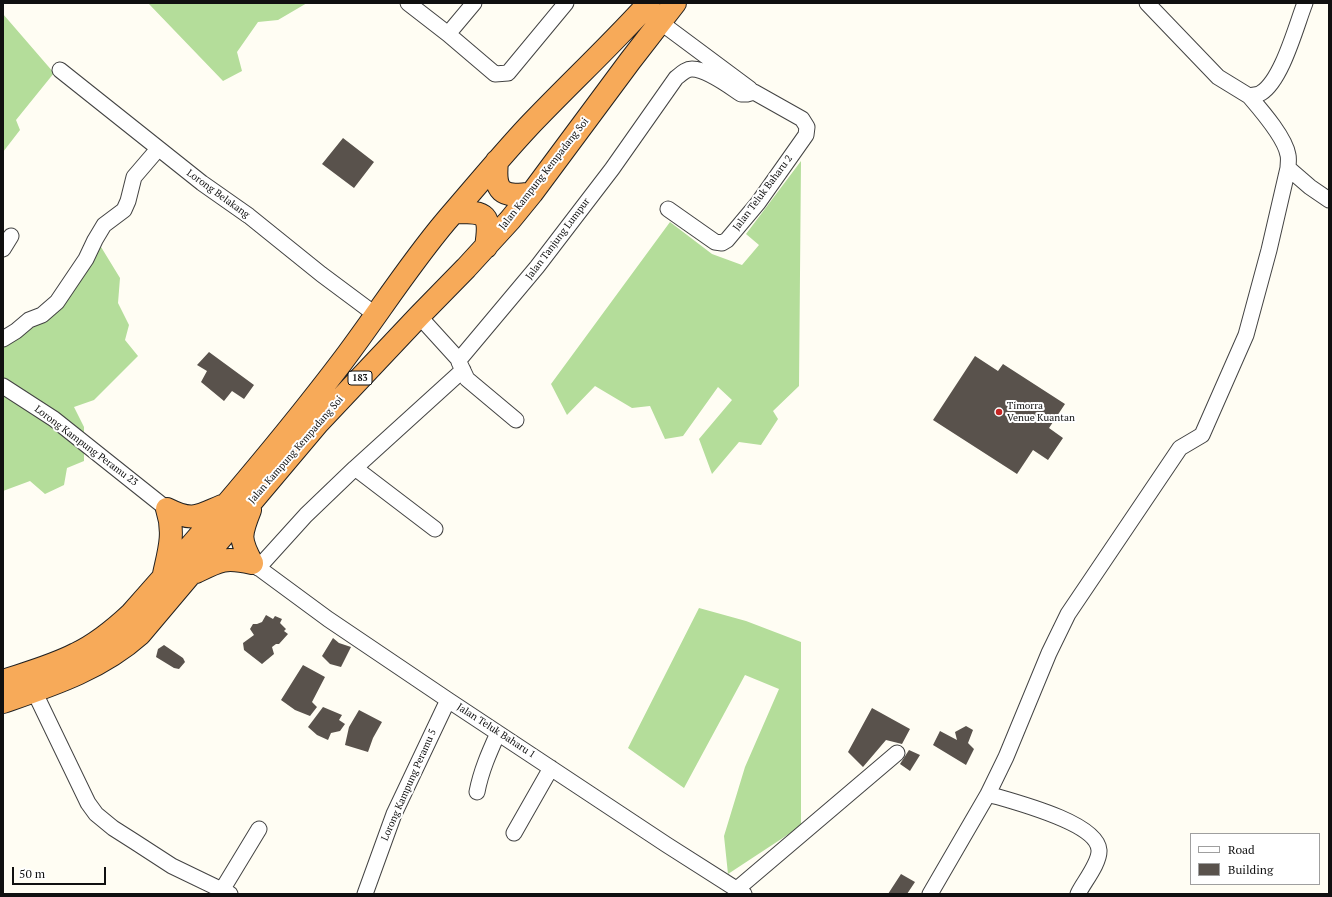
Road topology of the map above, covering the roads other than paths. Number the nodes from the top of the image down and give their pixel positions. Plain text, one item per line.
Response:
1 (408, 3) edge
2 (474, 3) edge
3 (566, 3) edge
4 (649, 3) edge
5 (675, 3) edge
6 (1146, 3) edge
7 (1305, 3) edge
8 (660, 22) junction
9 (448, 34) junction
10 (60, 70) dead end
11 (754, 92) junction
12 (1249, 96) junction
13 (158, 149) junction
14 (497, 161) junction
15 (1288, 168) junction
16 (532, 193) junction
17 (1329, 200) edge
18 (668, 209) dead end
19 (455, 212) junction
20 (11, 236) dead end
21 (486, 247) junction
22 (3, 249) edge
23 (376, 315) junction
24 (419, 316) junction
25 (3, 338) edge
26 (461, 365) junction
27 (3, 386) edge
28 (516, 420) dead end
29 (355, 468) junction
30 (255, 498) junction
31 (226, 505) junction
32 (167, 509) junction
33 (435, 529) dead end
34 (255, 566) junction
35 (190, 575) junction
36 (164, 578) junction
37 (3, 682) edge
38 (34, 691) junction
39 (448, 700) junction
40 (3, 702) edge
41 (498, 733) junction
42 (897, 753) dead end
43 (551, 768) junction
44 (477, 792) dead end
45 (988, 794) junction
46 (259, 829) dead end
47 (514, 833) dead end
48 (226, 892) edge
49 (741, 892) edge
50 (365, 894) edge
51 (930, 894) edge
52 (1078, 894) edge

1 - 9 street
2 - 9 street
3 - 9 street
4 - 14 highway, Jalan Kampung Kempadang Soi / 183
5 - 8 highway, Jalan Kampung Kempadang Soi / 183
6 - 12 street
7 - 12 street
8 - 11 street
8 - 16 highway, Jalan Kampung Kempadang Soi / 183
10 - 13 street, Lorong Belakang
11 - 18 street, Jalan Teluk Baharu 2
11 - 26 street, Jalan Tanjung Lumpur
12 - 15 street
13 - 23 street, Lorong Belakang
13 - 25 street
14 - 16 highway
14 - 19 highway, Jalan Kampung Kempadang Soi / 183
15 - 17 street
15 - 45 street
16 - 21 highway, Jalan Kampung Kempadang Soi / 183
19 - 21 highway
19 - 23 highway, Jalan Kampung Kempadang Soi / 183
20 - 22 street
21 - 24 highway, Jalan Kampung Kempadang Soi / 183
23 - 31 highway, Jalan Kampung Kempadang Soi / 183
24 - 26 street
24 - 30 highway, Jalan Kampung Kempadang Soi / 183
26 - 28 street
26 - 29 street, Jalan Tanjung Lumpur
27 - 32 street, Lorong Kampung Peramu 23
29 - 33 street
29 - 34 street, Jalan Tanjung Lumpur
30 - 34 highway
30 - 35 highway, Jalan Kampung Kempadang Soi / 183
31 - 32 highway
31 - 36 highway, Jalan Kampung Kempadang Soi / 183
32 - 36 highway
34 - 35 highway
34 - 39 street, Jalan Teluk Baharu 1
35 - 38 highway, Jalan Kampung Kempadang Soi / 183
36 - 37 highway, Jalan Kampung Kempadang Soi / 183
38 - 40 highway, Jalan Kampung Kempadang Soi / 183
38 - 48 street
39 - 41 street, Jalan Teluk Baharu 1
39 - 50 street, Lorong Kampung Peramu 5
41 - 43 street, Jalan Teluk Baharu 1
41 - 44 street
42 - 49 street
43 - 47 street
43 - 49 street, Jalan Teluk Baharu 1
45 - 51 street
45 - 52 street
46 - 48 street

